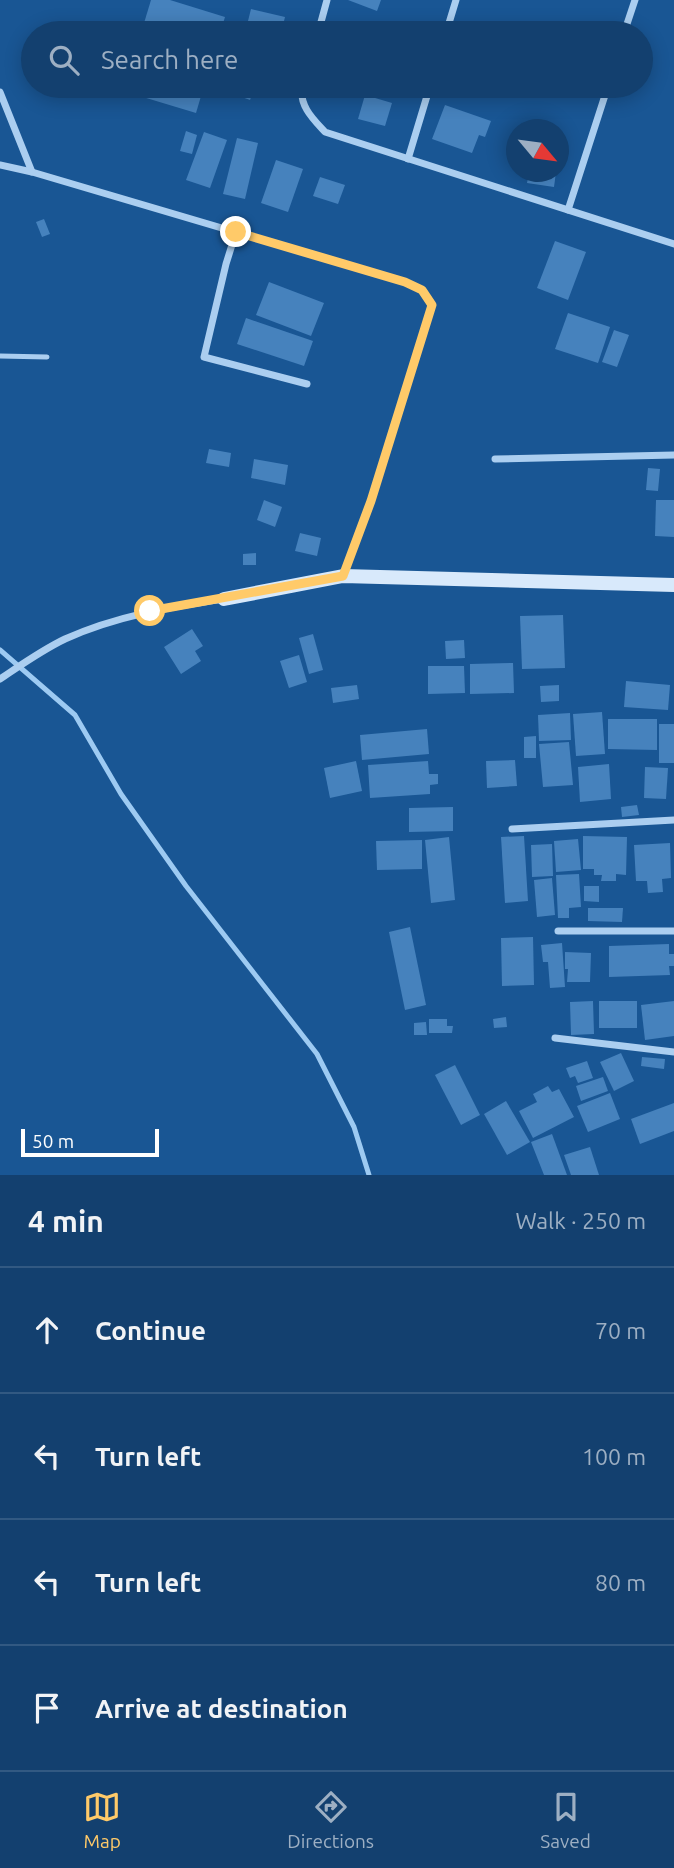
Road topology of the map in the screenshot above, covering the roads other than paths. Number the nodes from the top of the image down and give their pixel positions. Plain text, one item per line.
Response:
1 (327, 0) edge
2 (456, 0) edge
3 (635, 0) edge
4 (321, 21) edge
5 (450, 21) edge
6 (628, 21) edge
7 (0, 92) edge
8 (303, 98) edge
9 (426, 98) edge
10 (604, 98) edge
11 (408, 159) junction
12 (0, 165) edge
13 (32, 172) junction
14 (568, 210) junction
15 (236, 232) junction
16 (674, 244) edge
17 (0, 356) edge
18 (47, 357) dead end
19 (307, 384) dead end
20 (674, 455) edge
21 (495, 459) dead end
22 (343, 576) junction
23 (674, 585) edge
24 (224, 598) joint
25 (0, 679) edge
26 (674, 820) edge
27 (512, 829) dead end
28 (558, 930) dead end
29 (674, 931) edge
30 (555, 1038) dead end
31 (674, 1052) edge

1 - 4 street
2 - 5 street
3 - 6 street
7 - 13 street
8 - 11 street
9 - 11 street
10 - 14 street
11 - 14 street
12 - 13 street
13 - 15 street
14 - 16 street
15 - 19 street
15 - 22 street
17 - 18 lane
20 - 21 street
22 - 23 street
22 - 24 street
24 - 25 street
26 - 27 street
28 - 29 street
30 - 31 street

